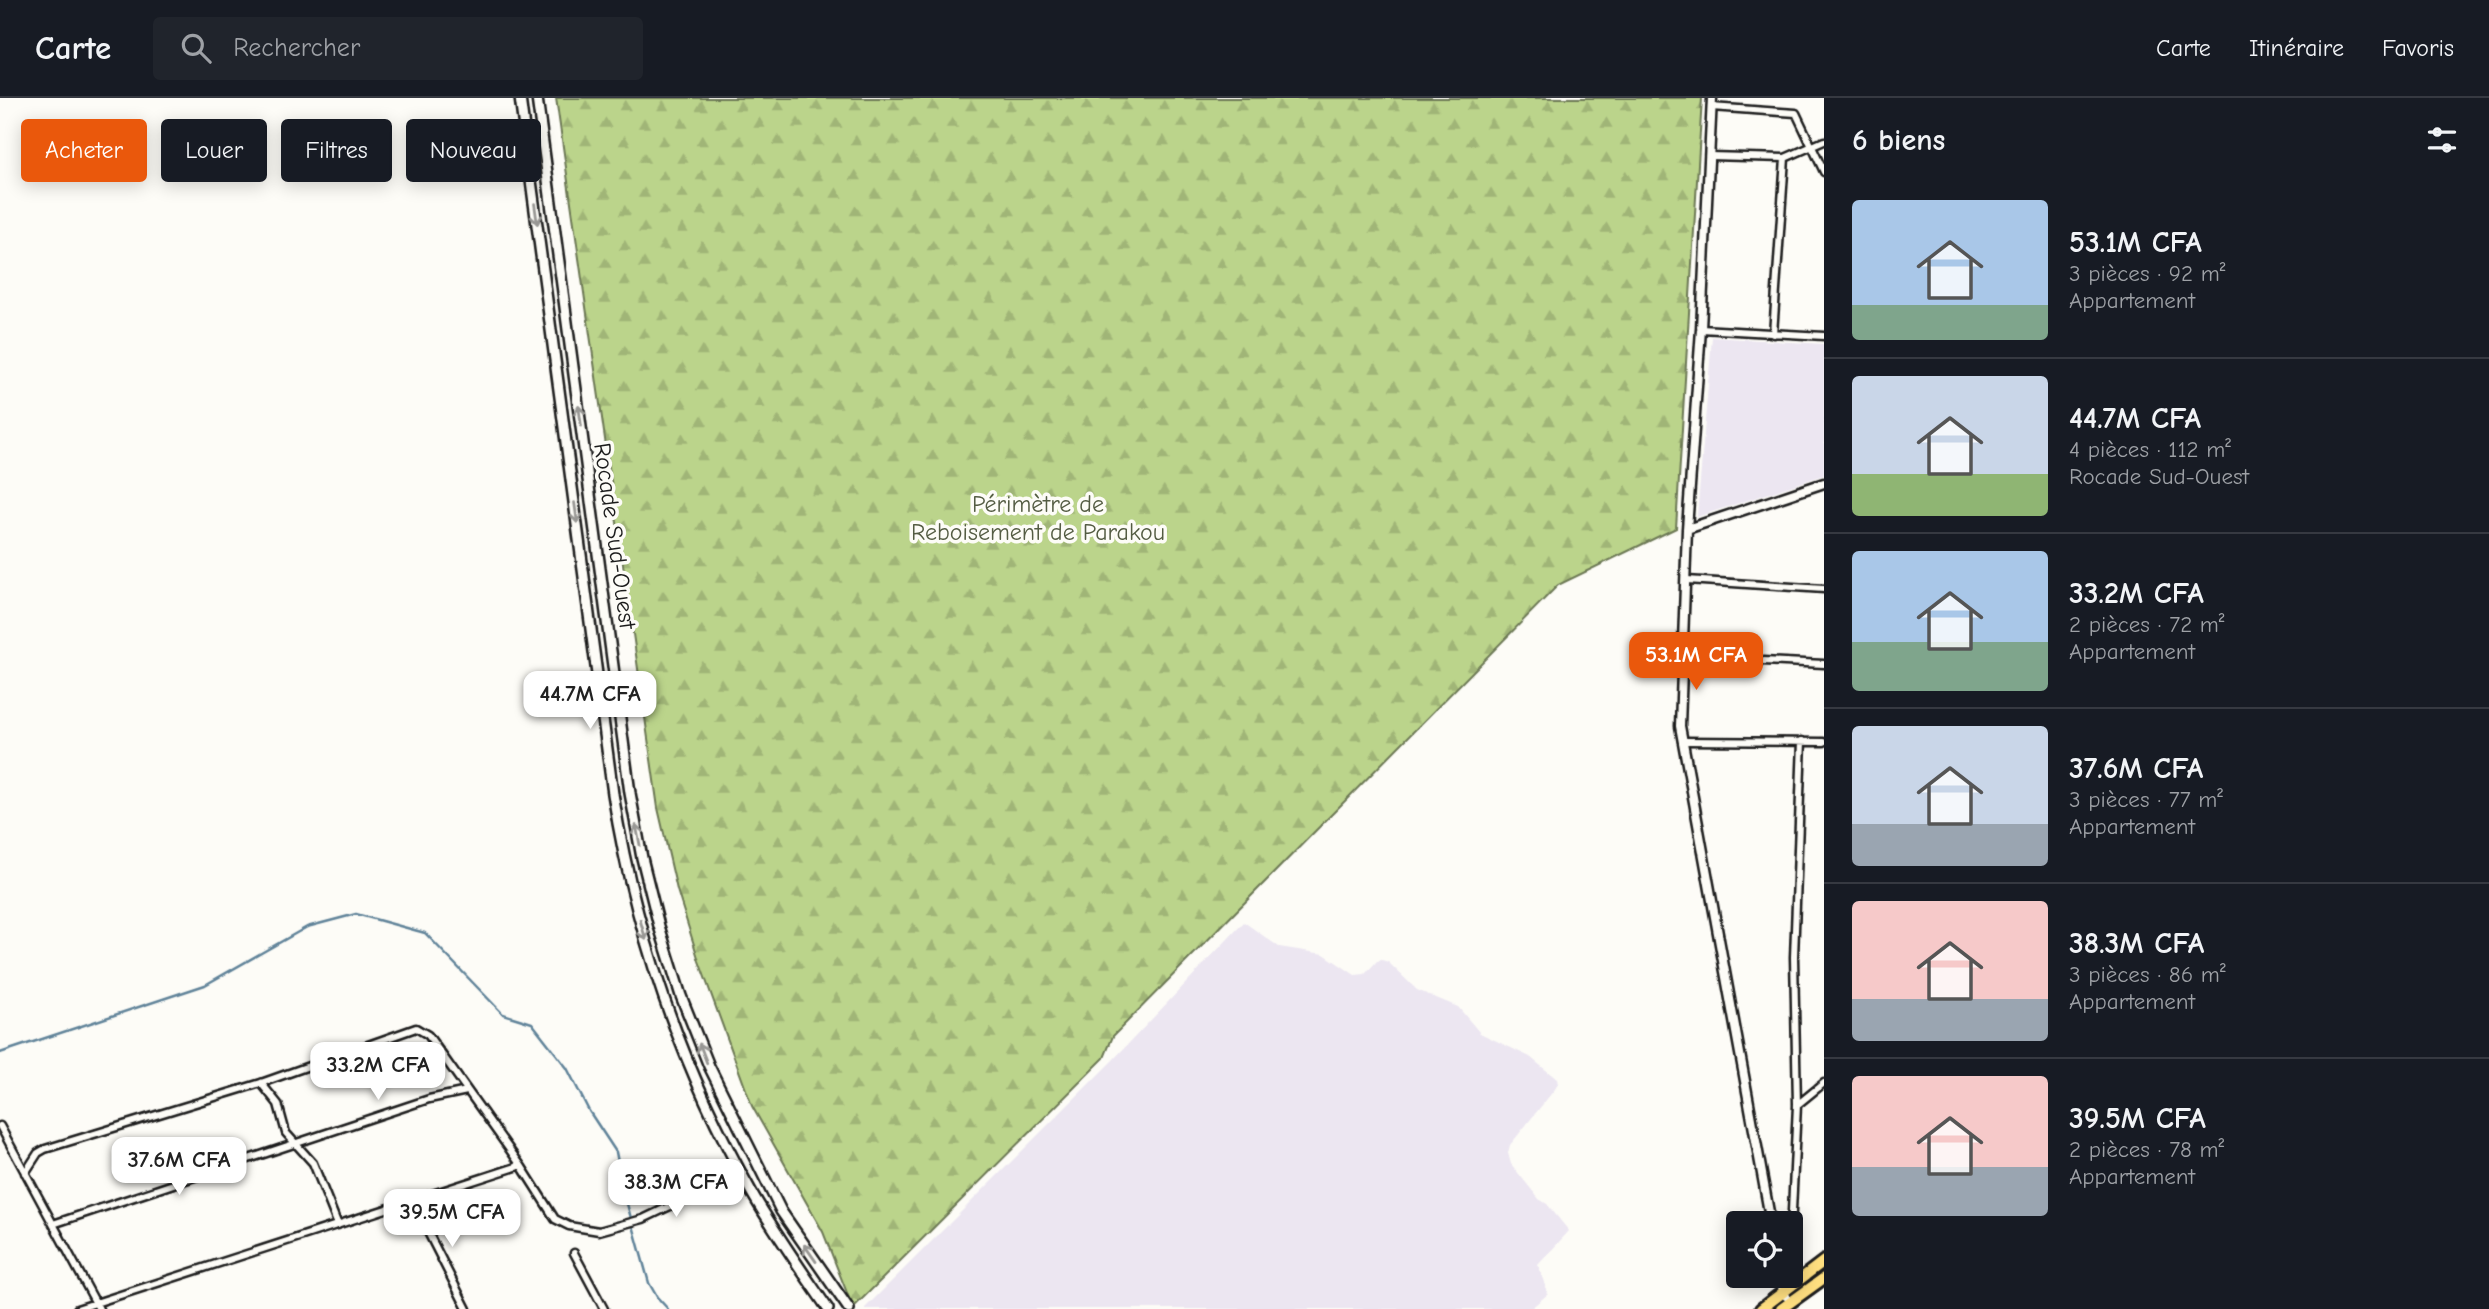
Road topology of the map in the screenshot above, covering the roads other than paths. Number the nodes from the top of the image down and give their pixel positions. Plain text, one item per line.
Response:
1 (520, 98) edge
2 (537, 98) edge
3 (1711, 103) edge
4 (1824, 141) edge
5 (1811, 147) junction
6 (1709, 156) junction
7 (1786, 158) junction
8 (1824, 172) edge
9 (1701, 329) junction
10 (1773, 334) junction
11 (1824, 335) edge
12 (1824, 483) edge
13 (1687, 529) junction
14 (1687, 580) junction
15 (1824, 589) edge
16 (1684, 657) junction
17 (1824, 664) edge
18 (1802, 740) junction
19 (1682, 741) junction
20 (1824, 742) edge
21 (261, 1083) junction
22 (1824, 1083) edge
23 (467, 1091) junction
24 (1797, 1105) junction
25 (0, 1126) edge
26 (296, 1144) junction
27 (519, 1166) junction
28 (741, 1172) junction
29 (25, 1173) junction
30 (412, 1201) junction
31 (1768, 1211) edge
32 (1792, 1211) edge
33 (53, 1224) junction
34 (338, 1225) junction
35 (574, 1253) dead end
36 (1824, 1261) edge
37 (1824, 1278) edge
38 (1782, 1288) edge
39 (1784, 1288) edge
40 (1783, 1291) junction
41 (1790, 1301) junction
42 (97, 1306) edge
43 (1765, 1308) edge
44 (77, 1309) edge
45 (467, 1309) edge
46 (604, 1309) edge
47 (828, 1309) edge
48 (849, 1309) edge
49 (1781, 1309) edge

1 -> 28 main road, Rocade Sud-Ouest
48 -> 2 main road, Rocade Sud-Ouest
3 - 5 street
3 - 6 street
4 - 5 street
5 - 7 street
5 - 8 street
6 - 7 street
6 - 9 street
7 - 10 street
9 - 10 street
9 - 13 street
10 - 11 street
12 - 13 street
13 - 14 street
14 - 15 street
14 - 16 street
16 - 17 street
16 - 19 street
18 - 19 street
18 - 20 street
18 - 24 street
19 - 31 street
21 - 23 street
21 - 26 street
21 - 29 street
22 - 24 street
23 - 26 street
23 - 27 street
24 - 32 street
25 - 29 street
26 - 33 street
26 - 34 street
27 - 28 street
27 - 30 street
28 - 47 main road, Rocade Sud-Ouest
29 - 33 street
30 - 34 street
30 - 45 street
33 - 42 street
34 - 42 street
35 - 46 street
36 - 40 main road
37 - 41 main road
38 - 40 street
39 - 40 street
40 - 41 street
40 - 43 main road
41 - 49 main road
42 - 44 street

